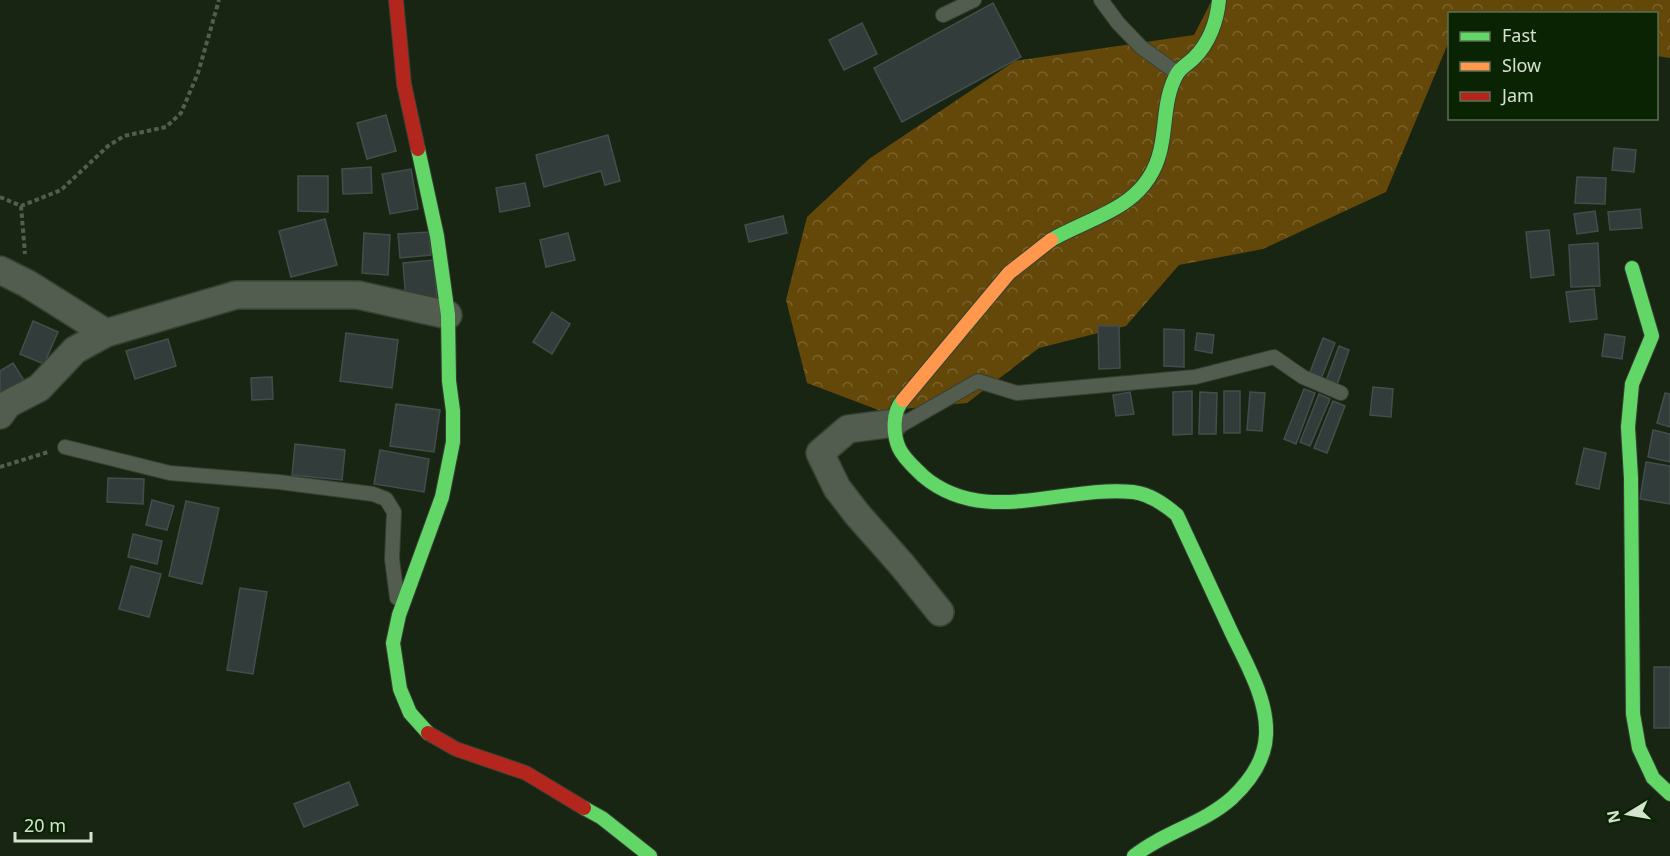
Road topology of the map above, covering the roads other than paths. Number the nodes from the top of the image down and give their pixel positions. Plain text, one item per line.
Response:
1 (396, 0) edge
2 (974, 0) edge
3 (1101, 0) edge
4 (1219, 0) edge
5 (943, 15) dead end
6 (1177, 73) junction
7 (1632, 268) dead end
8 (0, 270) edge
9 (448, 315) junction
10 (106, 333) junction
11 (1341, 393) dead end
12 (0, 415) edge
13 (894, 426) junction
14 (65, 447) road end
15 (940, 612) dead end
16 (399, 615) junction
17 (1670, 794) edge
18 (650, 856) edge
19 (1134, 856) edge

1 - 9 street
2 - 5 lane
3 - 6 lane
4 - 6 street
6 - 13 street
7 - 17 street
8 - 10 street
9 - 10 street
9 - 16 street
10 - 12 street
11 - 13 lane
13 - 15 street
13 - 19 street
14 - 16 lane
16 - 18 street

